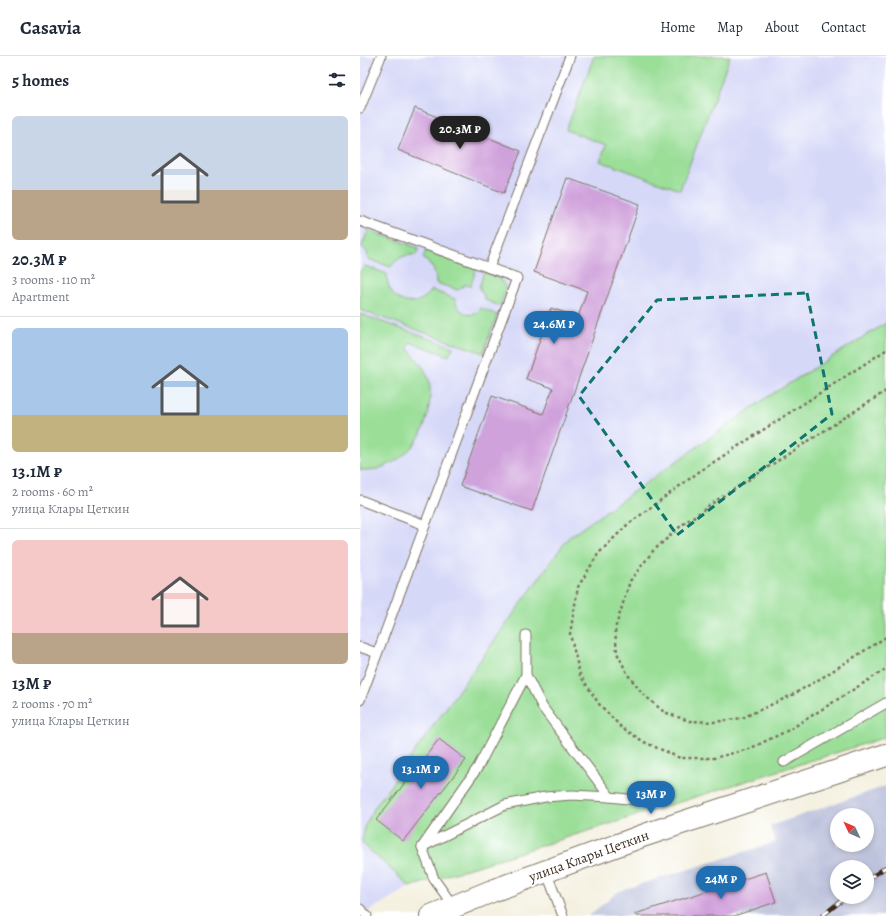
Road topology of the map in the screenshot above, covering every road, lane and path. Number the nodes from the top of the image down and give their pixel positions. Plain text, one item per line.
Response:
1 (381, 56) edge
2 (570, 56) edge
3 (360, 108) edge
4 (360, 221) edge
5 (489, 268) junction
6 (886, 350) edge
7 (886, 391) edge
8 (360, 500) edge
9 (425, 525) junction
10 (526, 635) dead end
11 (886, 636) edge
12 (360, 647) edge
13 (377, 653) junction
14 (886, 669) edge
15 (526, 676) junction
16 (360, 700) edge
17 (886, 703) edge
18 (886, 755) edge
19 (784, 762) dead end
20 (610, 797) junction
21 (645, 801) dead end
22 (422, 847) junction
23 (546, 871) junction
24 (454, 907) junction
25 (360, 909) edge
26 (367, 916) edge
27 (431, 916) edge
28 (563, 916) edge

1 - 3 lane
2 - 5 lane
4 - 5 lane
5 - 9 lane
6 - 14 path
7 - 11 path
8 - 9 lane
9 - 13 lane
10 - 15 lane
12 - 13 lane
13 - 16 lane
15 - 20 lane
15 - 22 lane
17 - 19 lane
18 - 23 street, улица Клары Цеткин
20 - 21 lane
20 - 22 lane
22 - 24 lane
23 - 24 street, улица Клары Цеткин
23 - 28 lane
24 - 27 street, улица Клары Цеткин
25 - 26 lane

